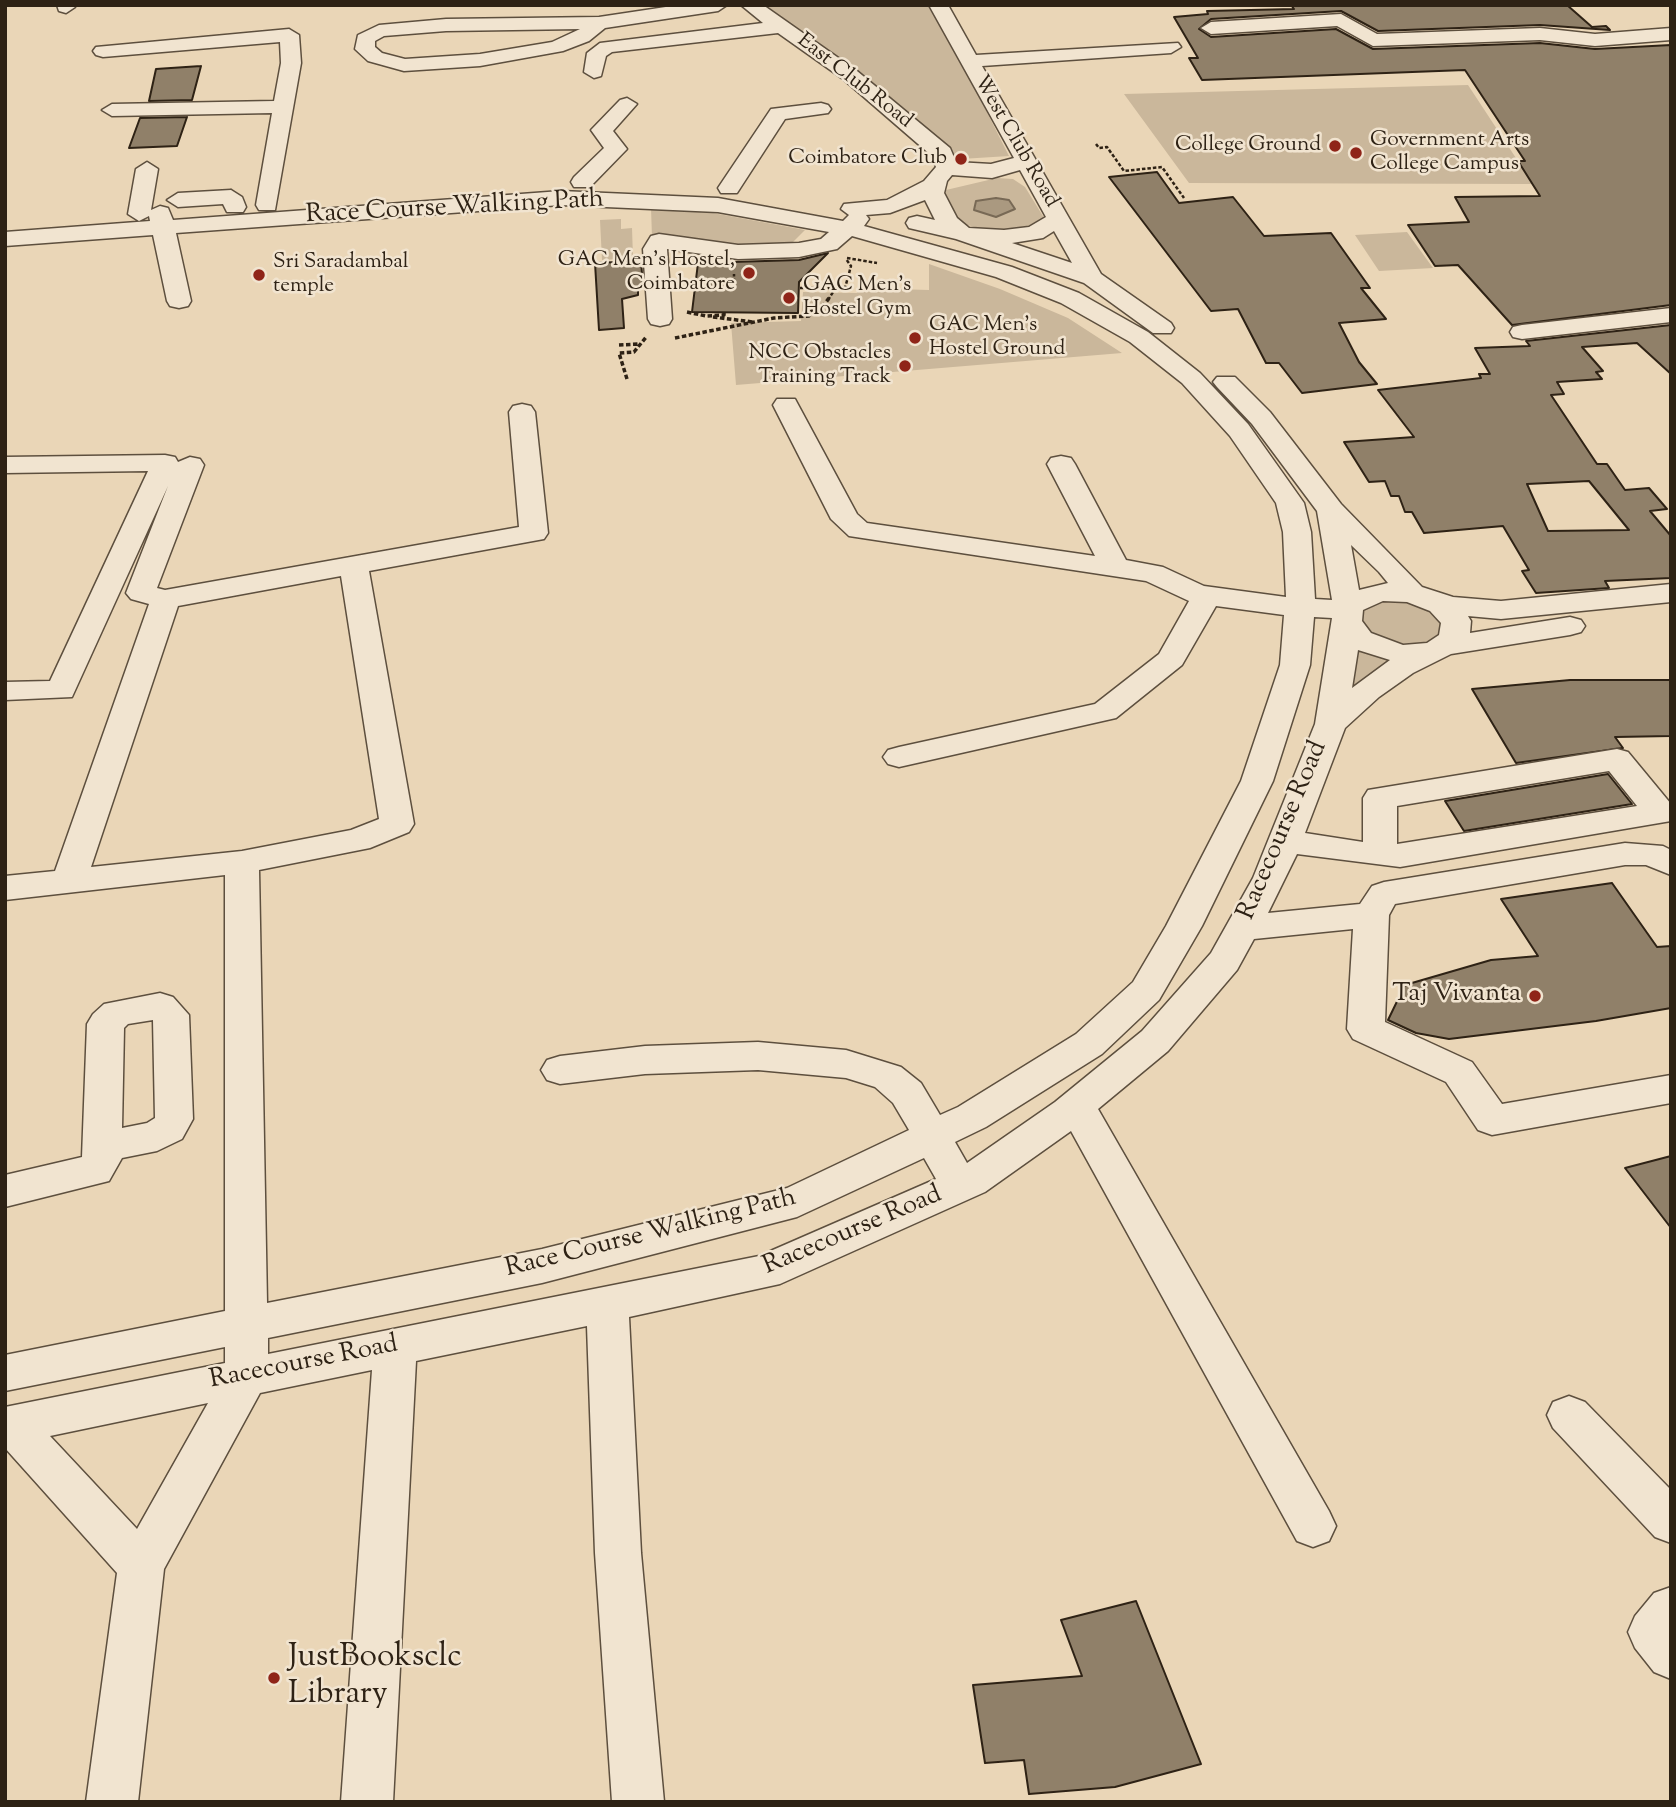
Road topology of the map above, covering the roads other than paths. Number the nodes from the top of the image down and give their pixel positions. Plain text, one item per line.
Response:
1 (718, 5) edge
2 (750, 5) edge
3 (938, 5) edge
4 (599, 23) junction
5 (781, 27) junction
6 (1212, 28) dead end
7 (1671, 34) edge
8 (1171, 47) dead end
9 (103, 51) dead end
10 (969, 61) junction
11 (594, 72) dead end
12 (627, 104) dead end
13 (284, 107) junction
14 (821, 109) dead end
15 (112, 110) dead end
16 (1025, 162) junction
17 (147, 169) dead end
18 (940, 176) junction
19 (582, 182) junction
20 (729, 188) junction
21 (267, 205) junction
22 (160, 213) junction
23 (1059, 219) junction
24 (5, 226) edge
25 (852, 227) junction
26 (963, 234) junction
27 (5, 239) edge
28 (1092, 278) junction
29 (179, 301) dead end
30 (1671, 315) edge
31 (660, 332) road end
32 (1522, 332) dead end
33 (786, 405) dead end
34 (522, 412) dead end
35 (1061, 464) dead end
36 (5, 465) edge
37 (191, 465) dead end
38 (1331, 510) junction
39 (1114, 565) junction
40 (354, 566) junction
41 (1671, 593) edge
42 (1207, 595) junction
43 (1420, 596) junction
44 (165, 598) junction
45 (1300, 607) junction
46 (1671, 613) edge
47 (1347, 616) junction
48 (1440, 649) junction
49 (5, 691) edge
50 (1331, 724) junction
51 (899, 757) dead end
52 (1386, 837) junction
53 (1284, 841) junction
54 (242, 862) junction
55 (1671, 864) edge
56 (69, 881) junction
57 (5, 888) edge
58 (1371, 915) junction
59 (1242, 928) junction
60 (560, 1070) dead end
61 (1671, 1089) edge
62 (1077, 1106) junction
63 (932, 1136) junction
64 (103, 1147) dead end
65 (960, 1186) junction
66 (5, 1191) edge
67 (607, 1304) junction
68 (246, 1324) junction
69 (394, 1346) junction
70 (5, 1373) edge
71 (247, 1375) junction
72 (1569, 1415) dead end
73 (9, 1425) edge
74 (1671, 1522) edge
75 (1313, 1526) dead end
76 (141, 1566) junction
77 (1671, 1609) edge
78 (1671, 1656) edge
79 (112, 1802) edge
80 (367, 1802) edge
81 (638, 1802) edge

1 - 4 street
2 - 5 street, East Club Road
3 - 10 street, West Club Road
4 - 4 street
5 - 11 street
5 - 18 street, East Club Road
6 - 7 street
8 - 10 street
9 - 13 street
10 - 16 street, West Club Road
12 - 19 street
13 - 15 street
13 - 21 street
14 - 20 street
16 - 18 street
16 - 23 street, West Club Road
17 - 22 street
18 - 25 street
18 - 26 street, East Club Road
19 - 20 street
19 - 21 street
20 - 25 street
21 - 22 street
22 - 24 street
22 - 25 street, Race Course Walking Path
22 - 27 street, Race Course Walking Path
22 - 29 street
23 - 26 street
23 - 28 street, West Club Road
25 - 26 street
25 - 31 street
25 - 45 street, Race Course Walking Path
26 - 28 street
28 - 38 street
30 - 32 street
33 - 39 street
34 - 40 street
35 - 39 street
36 - 49 street
37 - 44 street
38 - 43 street
38 - 47 street, Racecourse Road
39 - 42 street
40 - 44 street
40 - 54 street
41 - 43 street
42 - 45 street
42 - 51 street
43 - 47 street
43 - 48 street
44 - 56 street
45 - 47 street
45 - 63 street, Race Course Walking Path
46 - 48 street
47 - 48 street
47 - 50 street, Racecourse Road
48 - 50 street
50 - 53 street, Racecourse Road
52 - 52 street
52 - 53 street
53 - 59 street, Racecourse Road
54 - 56 street
54 - 68 street
55 - 58 street
56 - 57 street
58 - 59 street
58 - 61 street
59 - 62 street, Racecourse Road
60 - 63 street
62 - 65 street, Racecourse Road
62 - 75 street
63 - 65 street
63 - 68 street, Race Course Walking Path
64 - 66 street
65 - 67 street, Racecourse Road
67 - 69 street, Racecourse Road
67 - 81 street
68 - 70 street, Race Course Walking Path
68 - 71 street
69 - 71 street, Racecourse Road
69 - 80 street
71 - 73 street, Racecourse Road
71 - 76 street
72 - 74 street
73 - 76 street
76 - 79 street
77 - 78 street

